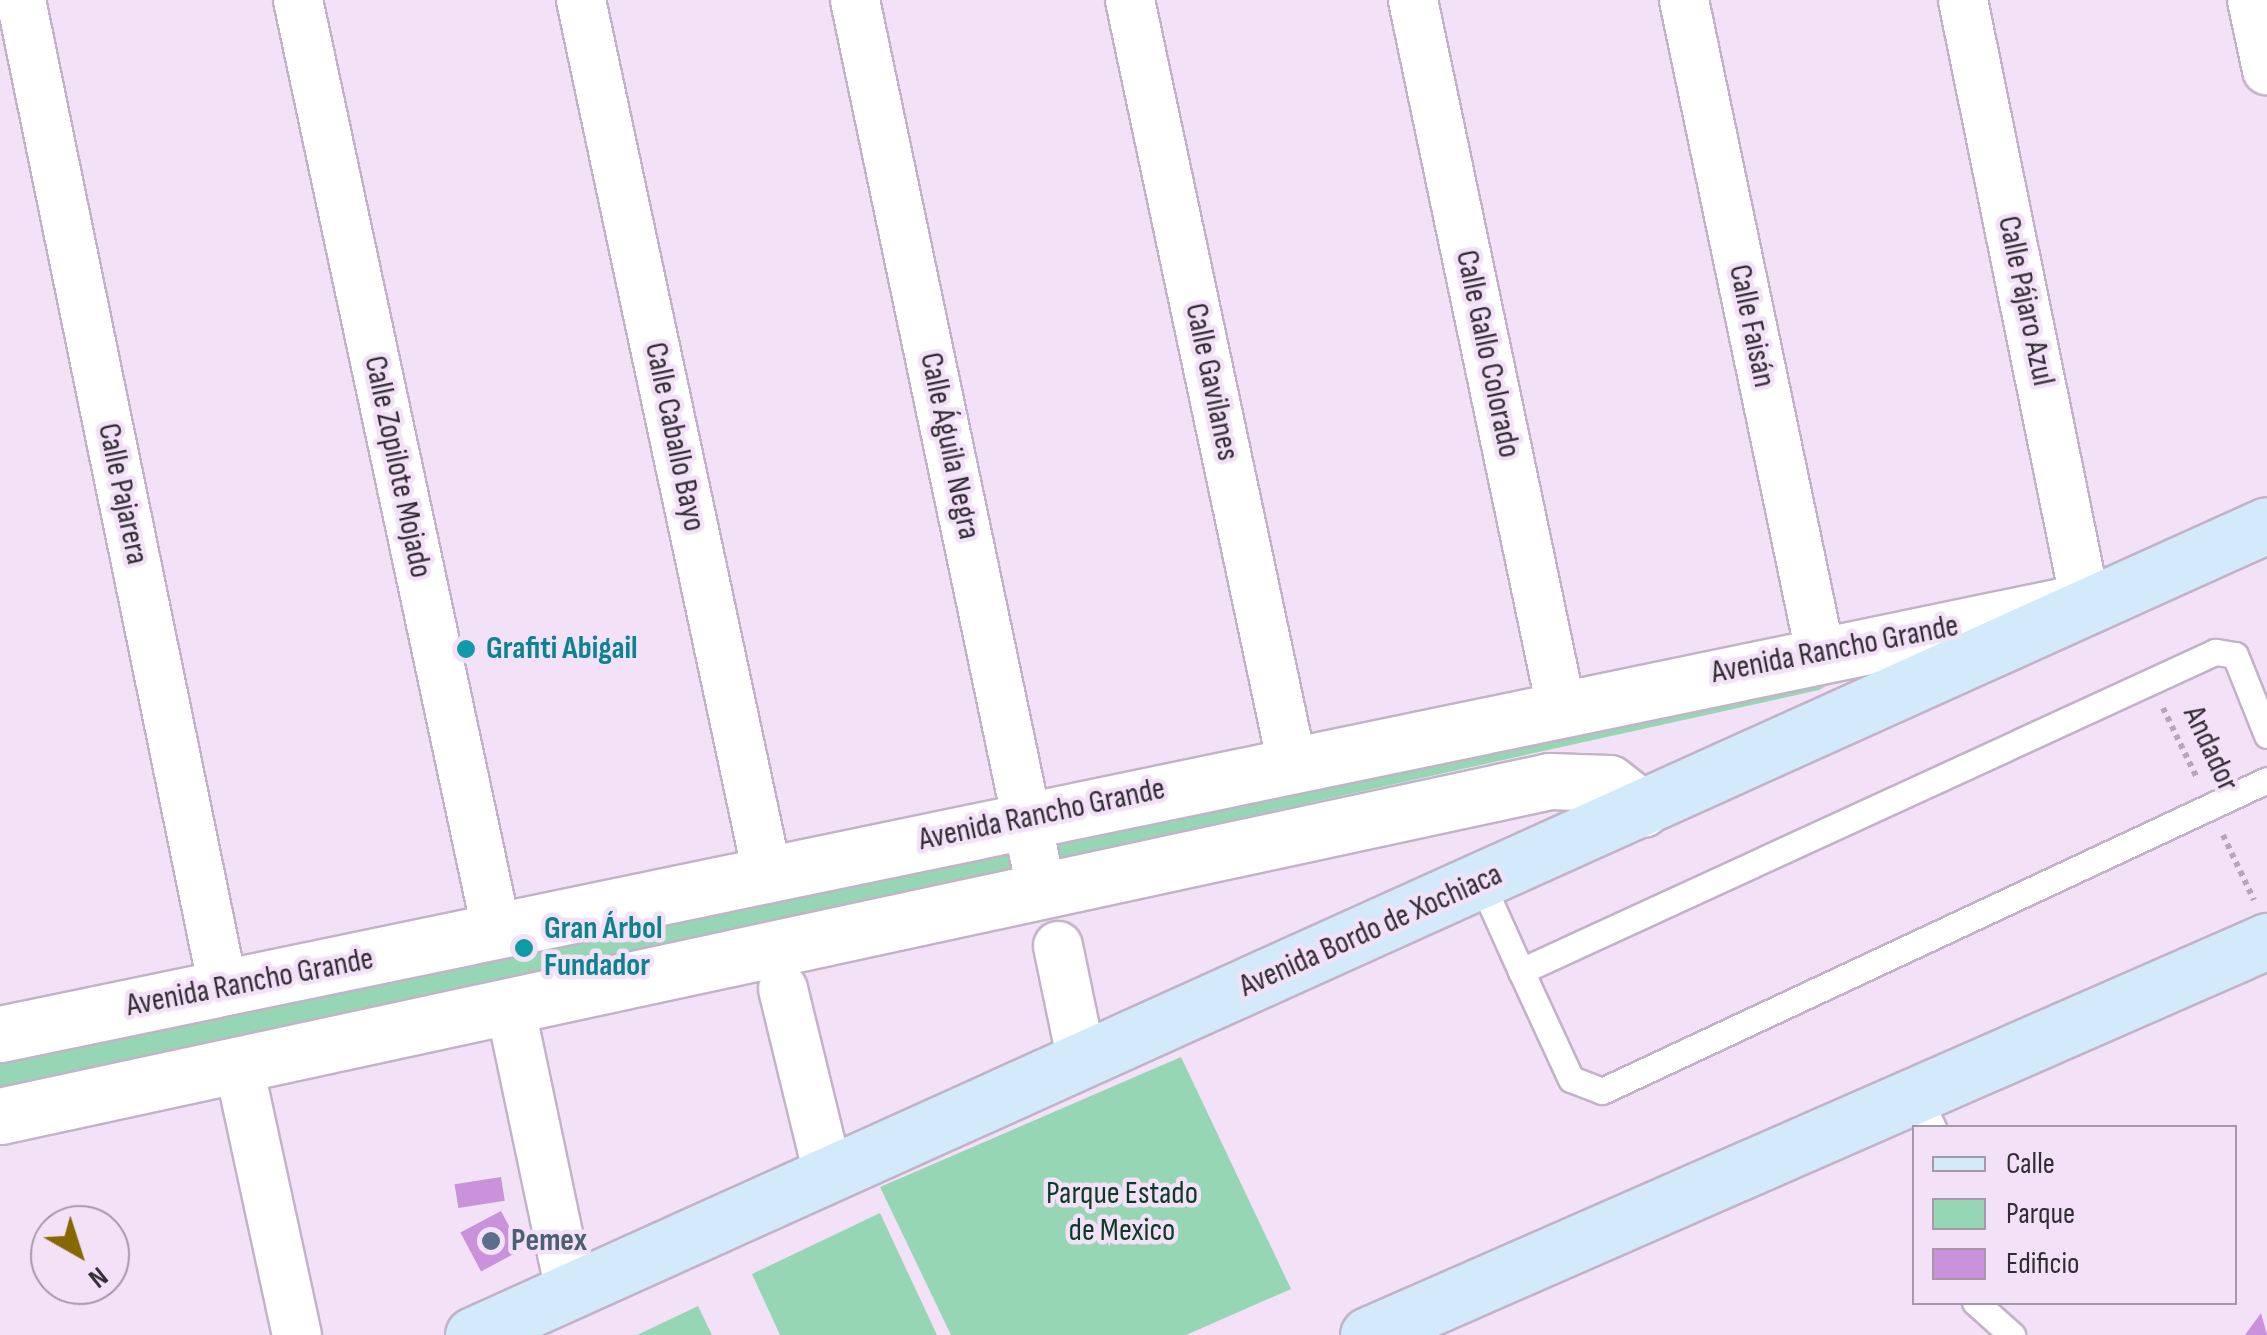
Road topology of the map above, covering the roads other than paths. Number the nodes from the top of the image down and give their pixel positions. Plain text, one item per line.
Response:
1 (21, 0) edge
2 (298, 0) edge
3 (581, 0) edge
4 (855, 0) edge
5 (1130, 0) edge
6 (1413, 0) edge
7 (1684, 0) edge
8 (1963, 0) edge
9 (2252, 0) edge
10 (2267, 70) edge
11 (2267, 525) edge
12 (2085, 601) junction
13 (1820, 652) junction
14 (1561, 707) junction
15 (2267, 735) edge
16 (1292, 764) junction
17 (2267, 780) edge
18 (1642, 809) junction
19 (1027, 817) junction
20 (768, 873) junction
21 (1481, 882) junction
22 (1042, 892) junction
23 (2263, 926) edge
24 (497, 933) junction
25 (1058, 946) dead end
26 (1521, 971) junction
27 (223, 988) junction
28 (783, 989) dead end
29 (510, 1006) junction
30 (0, 1034) edge
31 (1082, 1062) junction
32 (239, 1068) junction
33 (1925, 1110) edge
34 (0, 1116) edge
35 (828, 1174) junction
36 (570, 1291) junction
37 (1978, 1305) edge
38 (298, 1335) edge
39 (473, 1335) edge
40 (1368, 1335) edge
41 (2012, 1335) edge

1 - 27 street, Calle Pajarera
2 - 24 street, Calle Zopilote Mojado
3 - 20 street, Calle Caballo Bayo
4 - 19 street, Calle Águila Negra
5 - 16 street, Calle Gavilanes
6 - 14 street, Calle Gallo Colorado
7 - 13 street, Calle Faisán
8 - 12 street, Calle Pájaro Azul
9 - 10 street
11 - 12 main road, Avenida Bordo de Xochiaca
12 - 13 street, Avenida Rancho Grande
12 - 18 main road, Avenida Bordo de Xochiaca
13 - 14 street, Avenida Rancho Grande
14 - 16 street, Avenida Rancho Grande
15 - 26 lane
16 - 19 street, Avenida Rancho Grande
17 - 26 lane
18 - 21 main road, Avenida Bordo de Xochiaca
18 - 22 street
19 - 20 street, Avenida Rancho Grande
19 - 22 street, Calle Águila Negra
20 - 24 street, Avenida Rancho Grande
21 - 26 lane
21 - 31 main road, Avenida Bordo de Xochiaca
22 - 29 street
23 - 33 main road
24 - 27 street, Avenida Rancho Grande
25 - 31 street
27 - 30 street, Avenida Rancho Grande
28 - 35 street
29 - 32 street
29 - 36 street
31 - 35 main road, Avenida Bordo de Xochiaca
32 - 34 street
32 - 38 street
33 - 40 main road
35 - 36 main road, Avenida Bordo de Xochiaca
36 - 39 main road, Avenida Bordo de Xochiaca
37 - 41 lane

